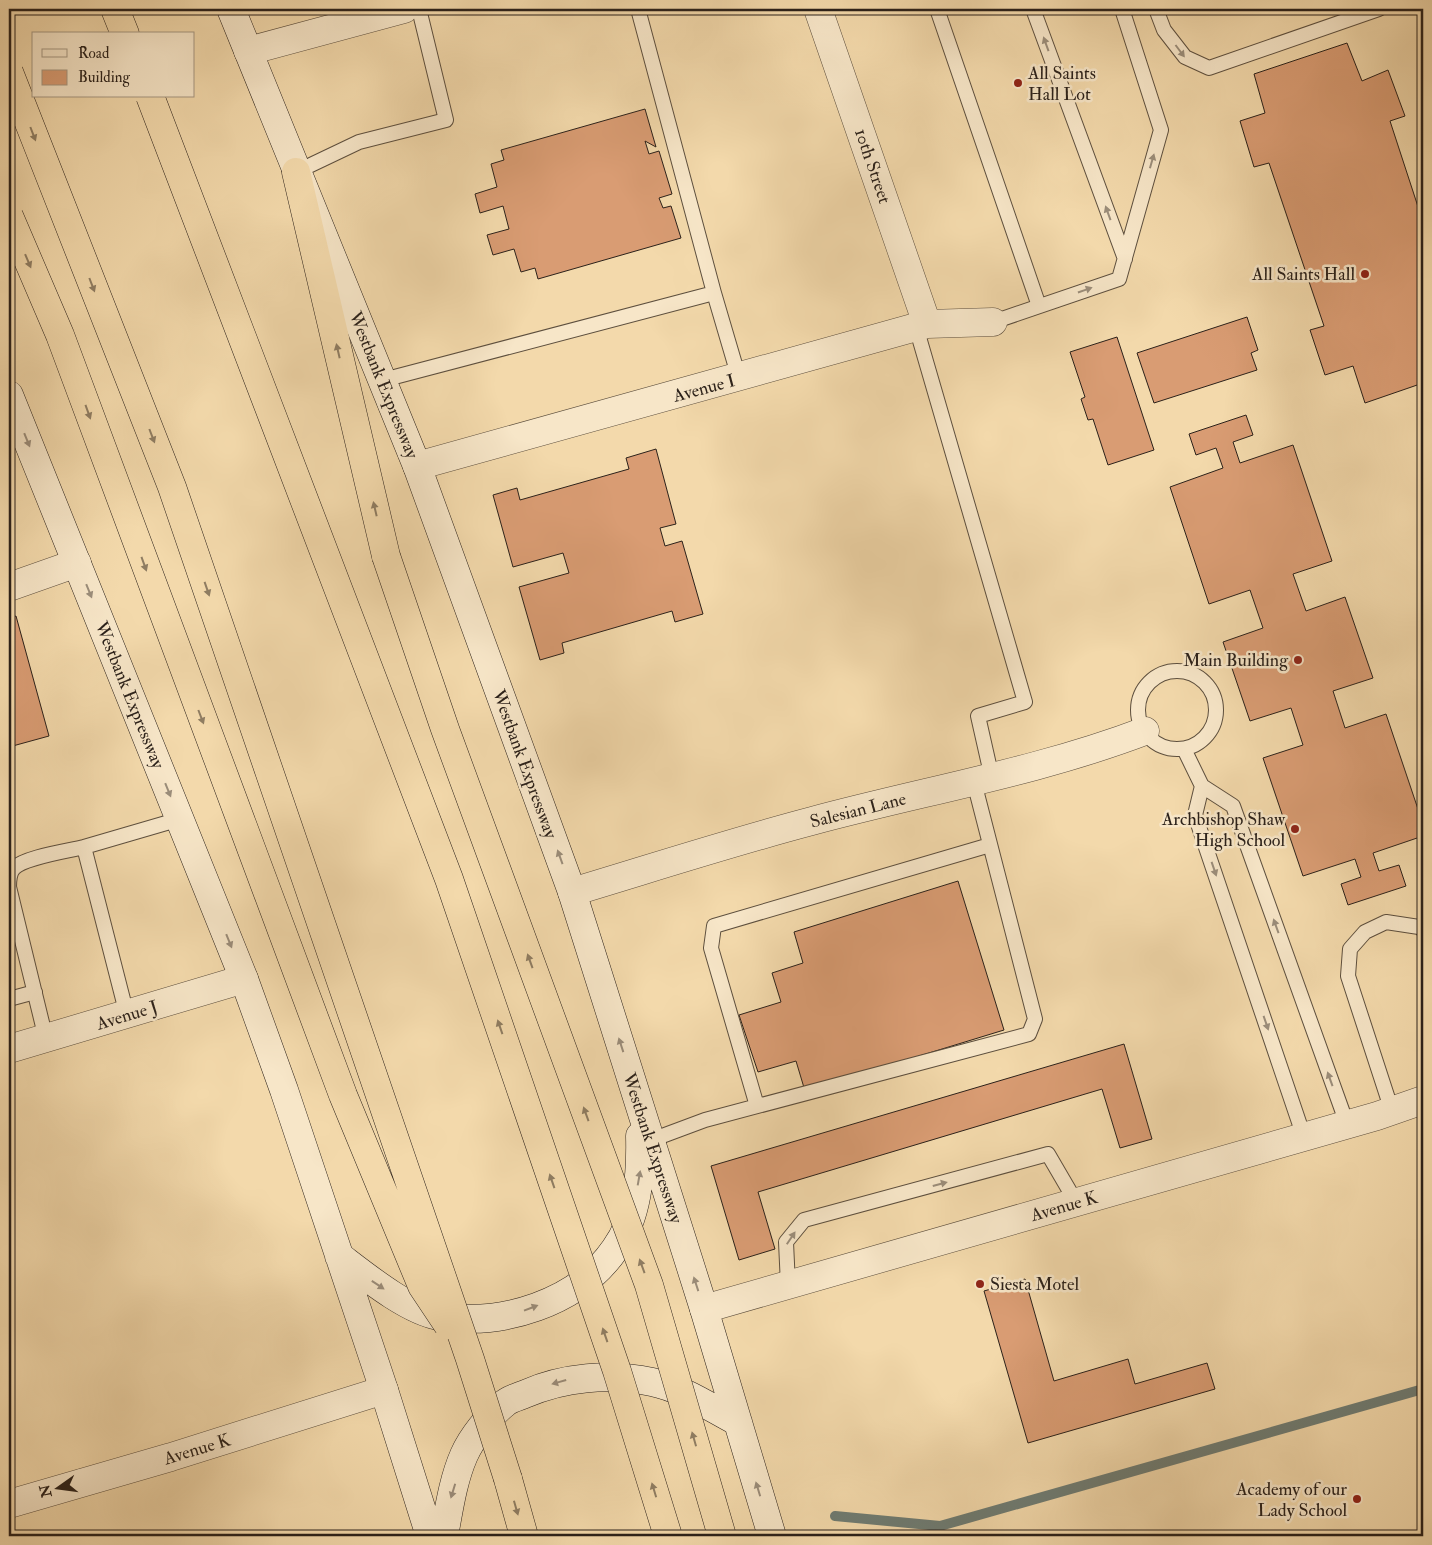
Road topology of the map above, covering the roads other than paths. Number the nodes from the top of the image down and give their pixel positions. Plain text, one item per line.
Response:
1 (115, 9) edge
2 (230, 9) edge
3 (404, 9) edge
4 (419, 9) edge
5 (638, 9) edge
6 (818, 9) edge
7 (937, 9) edge
8 (1033, 9) edge
9 (1122, 9) edge
10 (1156, 9) edge
11 (1379, 9) edge
12 (124, 32) edge
13 (248, 51) junction
14 (9, 72) edge
15 (151, 98) edge
16 (296, 172) junction
17 (9, 216) edge
18 (1125, 259) junction
19 (714, 293) junction
20 (1039, 306) junction
21 (993, 322) joint
22 (921, 326) junction
23 (739, 378) junction
24 (383, 380) junction
25 (9, 395) edge
26 (416, 466) junction
27 (77, 563) junction
28 (9, 587) edge
29 (1145, 731) junction
30 (1184, 749) junction
31 (983, 780) junction
32 (1202, 786) junction
33 (180, 819) junction
34 (990, 845) junction
35 (84, 847) junction
36 (572, 892) junction
37 (1423, 930) edge
38 (244, 979) junction
39 (35, 992) junction
40 (9, 999) edge
41 (127, 1015) junction
42 (46, 1039) junction
43 (9, 1049) edge
44 (1423, 1100) edge
45 (757, 1106) junction
46 (1392, 1111) junction
47 (1347, 1124) junction
48 (1304, 1137) junction
49 (646, 1142) junction
50 (1076, 1202) junction
51 (339, 1256) junction
52 (788, 1285) junction
53 (704, 1309) junction
54 (470, 1359) junction
55 (384, 1390) junction
56 (738, 1422) junction
57 (9, 1504) edge
58 (430, 1536) edge
59 (444, 1536) edge
60 (524, 1536) edge
61 (668, 1536) edge
62 (722, 1536) edge
63 (772, 1536) edge

1 - 12 highway
2 - 13 main road, Westbank Expressway
3 - 13 main road
4 - 16 lane
5 - 19 lane
6 - 22 main road, 10th Street
7 - 20 lane
18 -> 8 lane
18 -> 9 lane
10 -> 11 lane
13 - 16 main road, Westbank Expressway
14 -> 54 highway, bridge
61 -> 15 highway, bridge
16 - 24 main road, Westbank Expressway
62 -> 16 highway, bridge
17 -> 54 highway, bridge
20 -> 18 lane
19 - 23 lane
19 - 24 lane
20 - 21 lane
21 - 22 main road, Avenue I
22 - 23 main road, Avenue I
22 - 31 lane
23 - 26 main road, Avenue I
24 - 26 main road, Westbank Expressway
25 -> 27 main road, Westbank Expressway
36 -> 26 main road, Westbank Expressway
27 - 28 main road
27 -> 33 main road, Westbank Expressway
29 - 30 lane
29 - 30 lane
29 - 31 main road, Salesian Lane
30 - 32 lane
31 - 34 lane
31 - 36 main road, Salesian Lane
47 -> 32 lane
32 -> 48 lane
33 - 35 lane
33 -> 38 main road, Westbank Expressway
34 - 45 lane
34 - 45 lane
35 - 39 lane
35 - 41 lane
49 -> 36 main road, Westbank Expressway
37 - 46 lane
38 - 41 main road, Avenue J
38 - 51 main road, Westbank Expressway
39 - 40 lane
39 - 42 lane
41 - 42 main road, Avenue J
42 - 43 main road, Avenue J
44 - 46 main road, Avenue K
45 - 49 lane
46 - 47 main road, Avenue K
47 - 48 main road, Avenue K
48 - 50 main road, Avenue K
51 -> 49 main road, Westbank Expressway
53 -> 49 main road, Westbank Expressway
50 - 52 main road, Avenue K
52 -> 50 lane
51 - 55 main road, Westbank Expressway
52 - 53 main road, Avenue K
53 - 56 main road, Westbank Expressway
54 -> 60 highway, bridge
55 - 57 main road, Avenue K
55 - 58 main road, Westbank Expressway
56 -> 59 main road
63 -> 56 main road, Westbank Expressway

